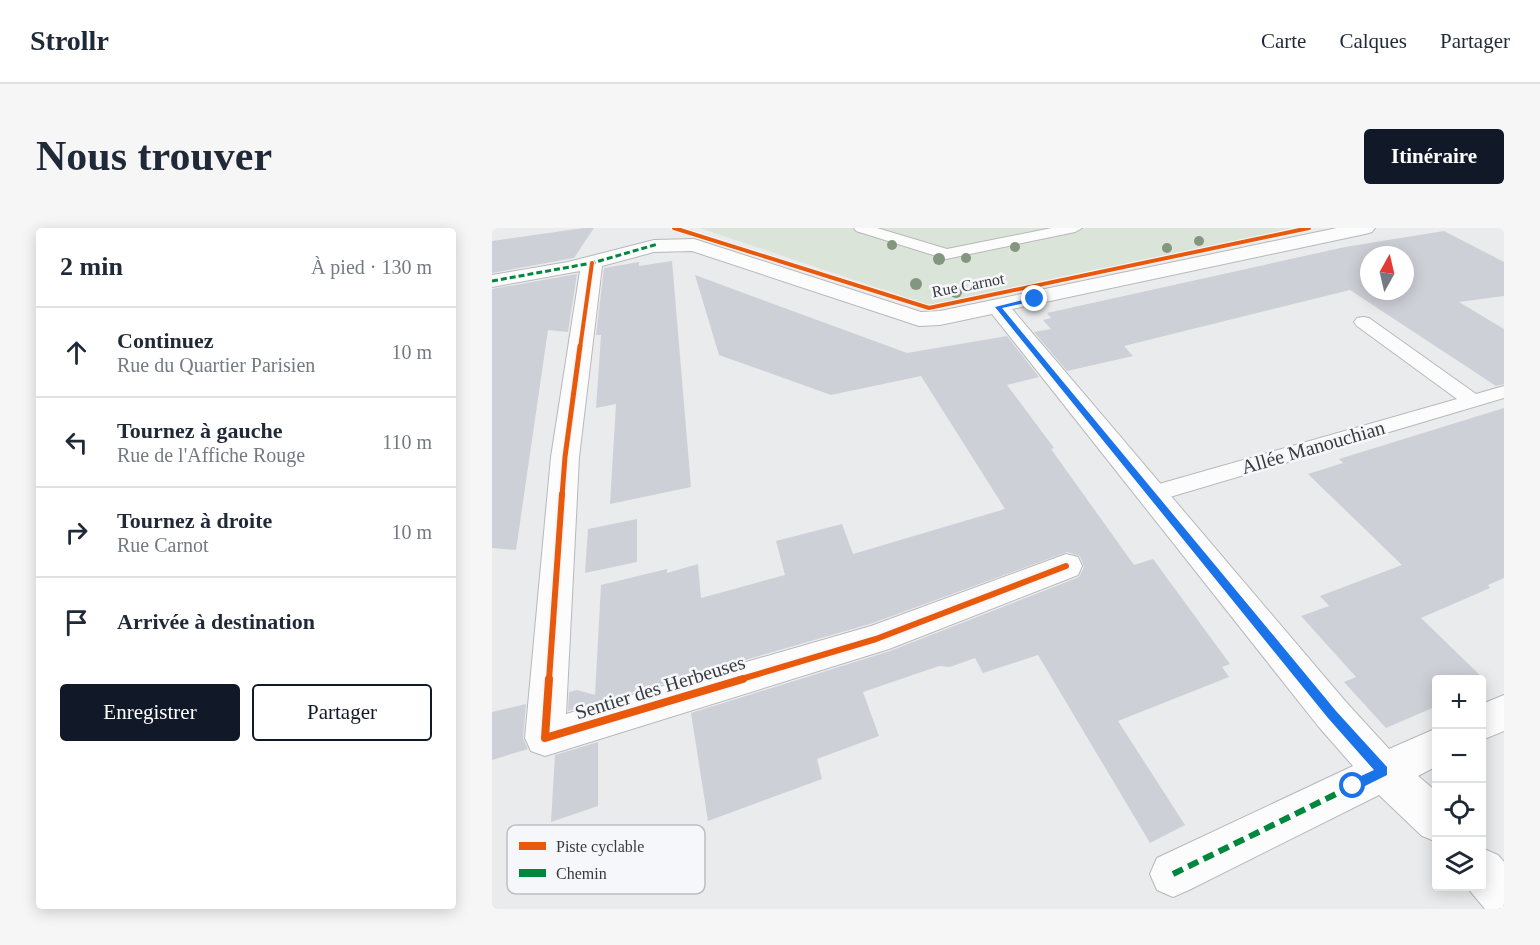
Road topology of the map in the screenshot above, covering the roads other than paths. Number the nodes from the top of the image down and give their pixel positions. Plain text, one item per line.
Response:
1 (861, 228) edge
2 (1075, 228) edge
3 (1365, 228) edge
4 (651, 236) edge
5 (592, 263) junction
6 (492, 281) edge
7 (998, 307) junction
8 (1363, 322) dead end
9 (1504, 392) edge
10 (1473, 401) junction
11 (1153, 494) junction
12 (1066, 566) dead end
13 (1504, 712) edge
14 (1486, 721) edge
15 (1432, 748) edge
16 (1383, 771) junction
17 (1432, 816) edge
18 (1173, 874) dead end
19 (1486, 876) edge
20 (1504, 896) edge

1 - 2 lane
3 - 7 street, Rue Carnot
4 - 5 street, Rue Carnot
4 - 7 street, Rue Carnot
5 - 6 street, Rue Carnot
5 - 12 street, Sentier des Herbeuses
7 - 11 street
8 - 10 lane
9 - 10 lane, Allée Manouchian
10 - 11 lane, Allée Manouchian
11 - 16 street
13 - 14 street
15 - 16 street
16 - 17 street
16 - 18 street
19 - 20 street

